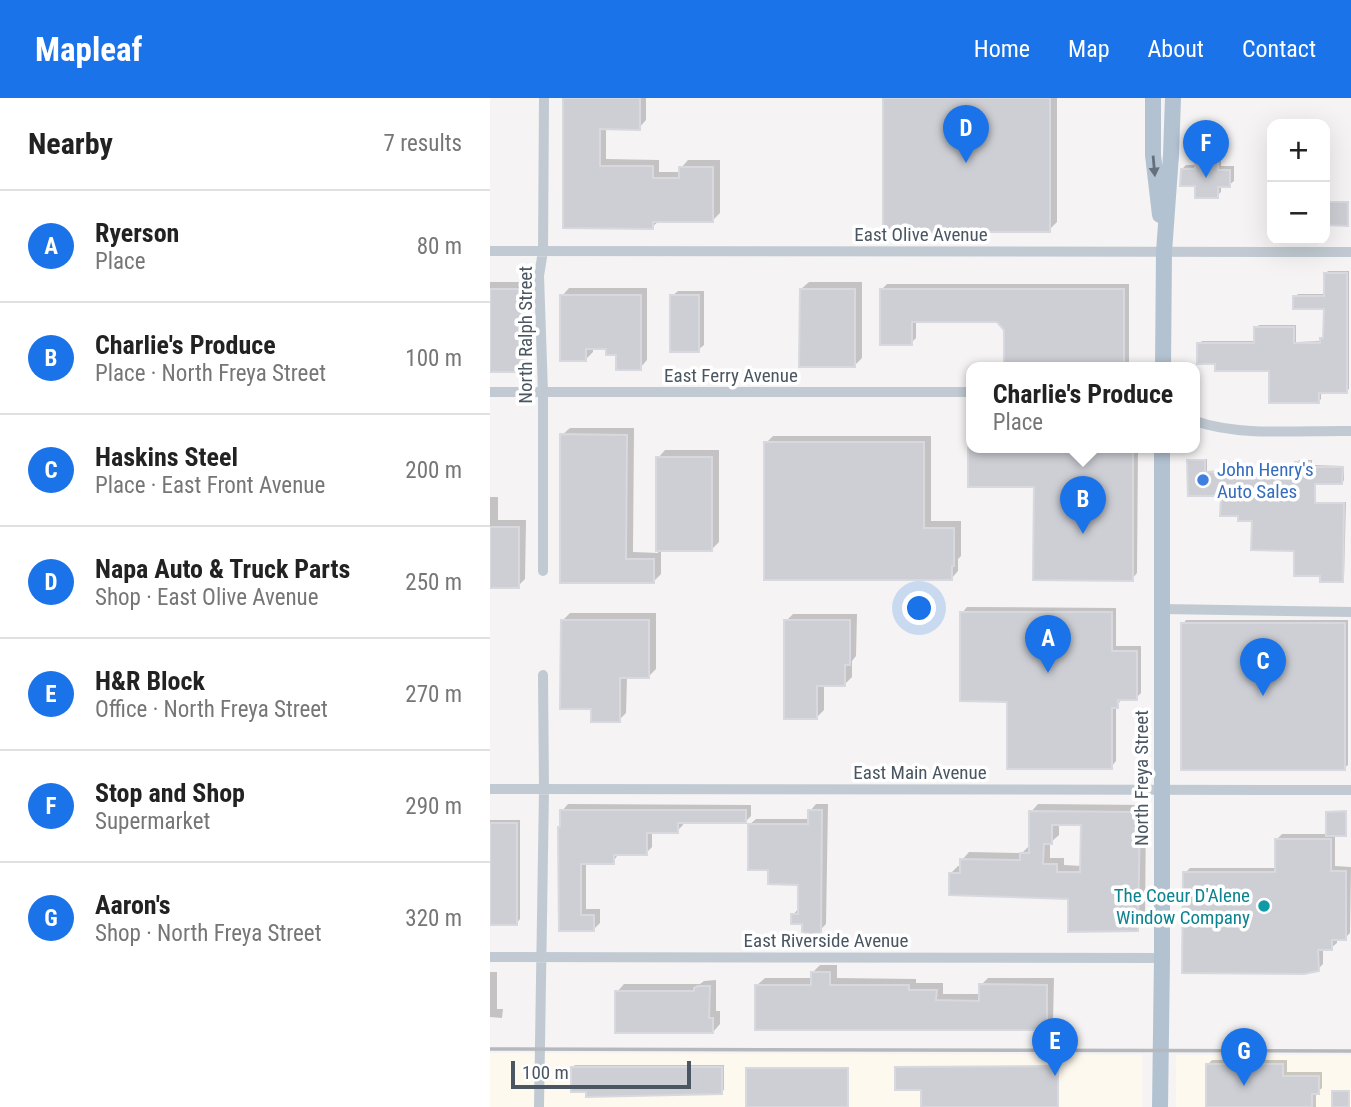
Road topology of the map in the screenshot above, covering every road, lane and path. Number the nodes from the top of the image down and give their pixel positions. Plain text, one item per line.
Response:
1 (544, 98) edge
2 (1153, 98) edge
3 (1173, 98) edge
4 (490, 251) edge
5 (543, 251) junction
6 (1164, 252) junction
7 (1351, 252) edge
8 (1163, 362) edge
9 (490, 392) edge
10 (543, 392) junction
11 (966, 392) edge
12 (1200, 423) edge
13 (1351, 431) edge
14 (1162, 453) edge
15 (542, 571) dead end
16 (1163, 609) junction
17 (1351, 612) edge
18 (543, 675) dead end
19 (490, 789) edge
20 (1161, 789) junction
21 (544, 790) junction
22 (1351, 790) edge
23 (490, 957) edge
24 (541, 957) junction
25 (1162, 958) junction
26 (539, 1107) edge
27 (1160, 1107) edge

1 - 5 street, North Ralph Street
2 -> 6 main road
3 - 6 main road
4 - 5 street, East Olive Avenue
5 - 6 street, East Olive Avenue
5 - 10 street, North Ralph Street
6 - 7 street, East Olive Avenue
6 - 8 main road
9 - 10 street, East Ferry Avenue
10 - 11 street, East Ferry Avenue
10 - 15 street, North Ralph Street
12 - 13 street
14 - 16 main road, North Freya Street
16 - 17 street
16 - 20 main road, North Freya Street
18 - 21 street
19 - 21 street, East Main Avenue
20 - 21 street, East Main Avenue
20 - 22 street, East Main Avenue
20 - 25 main road, North Freya Street
21 - 24 street
23 - 24 street, East Riverside Avenue
24 - 25 street, East Riverside Avenue
24 - 26 street
25 - 27 main road, North Freya Street

